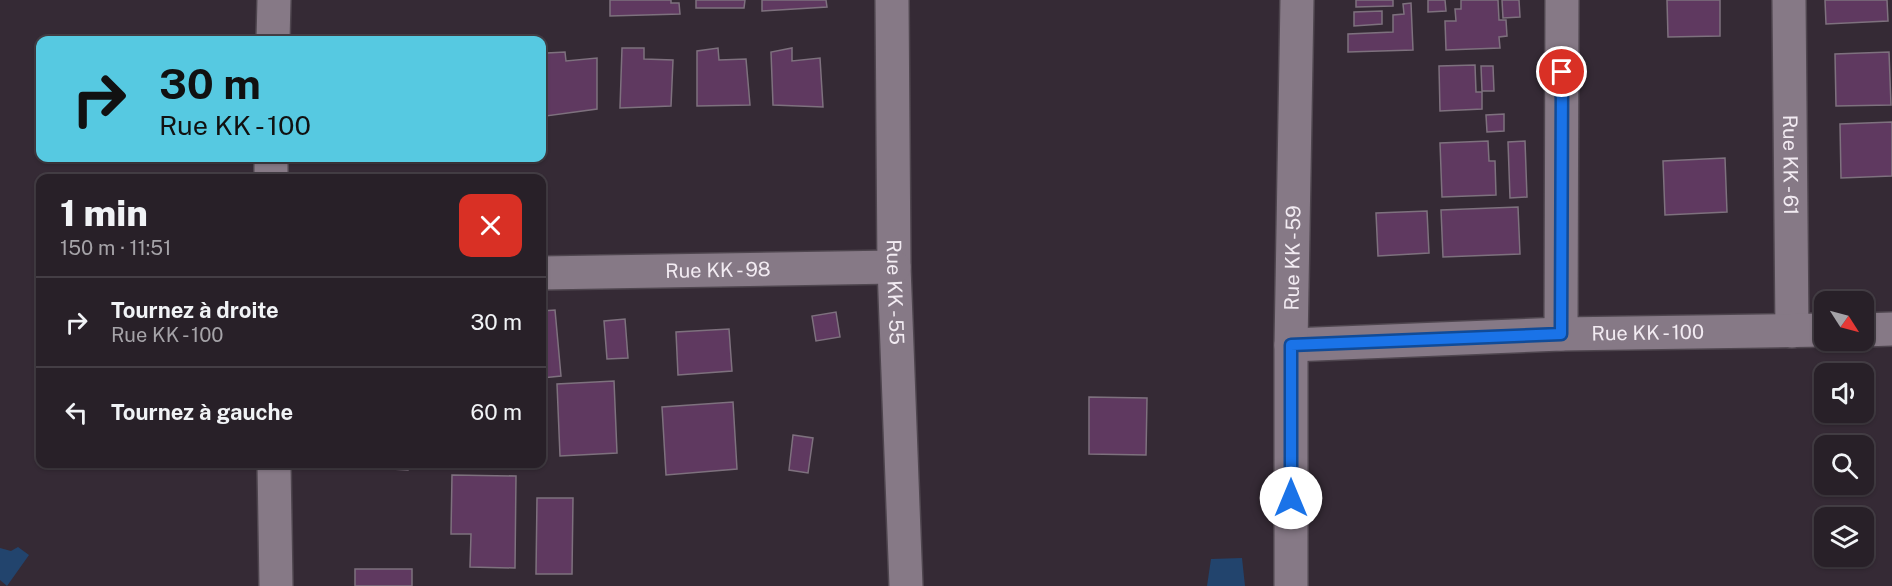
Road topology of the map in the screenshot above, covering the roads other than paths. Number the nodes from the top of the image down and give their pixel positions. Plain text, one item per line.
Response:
1 (274, 0) edge
2 (892, 0) edge
3 (1297, 0) edge
4 (1563, 0) edge
5 (1789, 0) edge
6 (273, 36) edge
7 (894, 267) junction
8 (546, 273) edge
9 (1892, 329) edge
10 (1814, 330) edge
11 (1874, 330) edge
12 (1792, 331) junction
13 (1561, 334) junction
14 (1291, 345) junction
15 (274, 468) edge
16 (276, 586) edge
17 (906, 586) edge
18 (1291, 586) edge

1 - 6 street
2 - 7 street, Rue KK - 55
3 - 14 street, Rue KK - 59
4 - 13 street
5 - 12 street, Rue KK - 61
7 - 8 street, Rue KK - 98
7 - 17 street, Rue KK - 55
9 - 11 street
10 - 12 street, Rue KK - 100
12 - 13 street, Rue KK - 100
13 - 14 street, Rue KK - 100
14 - 18 street, Rue KK - 59
15 - 16 street

